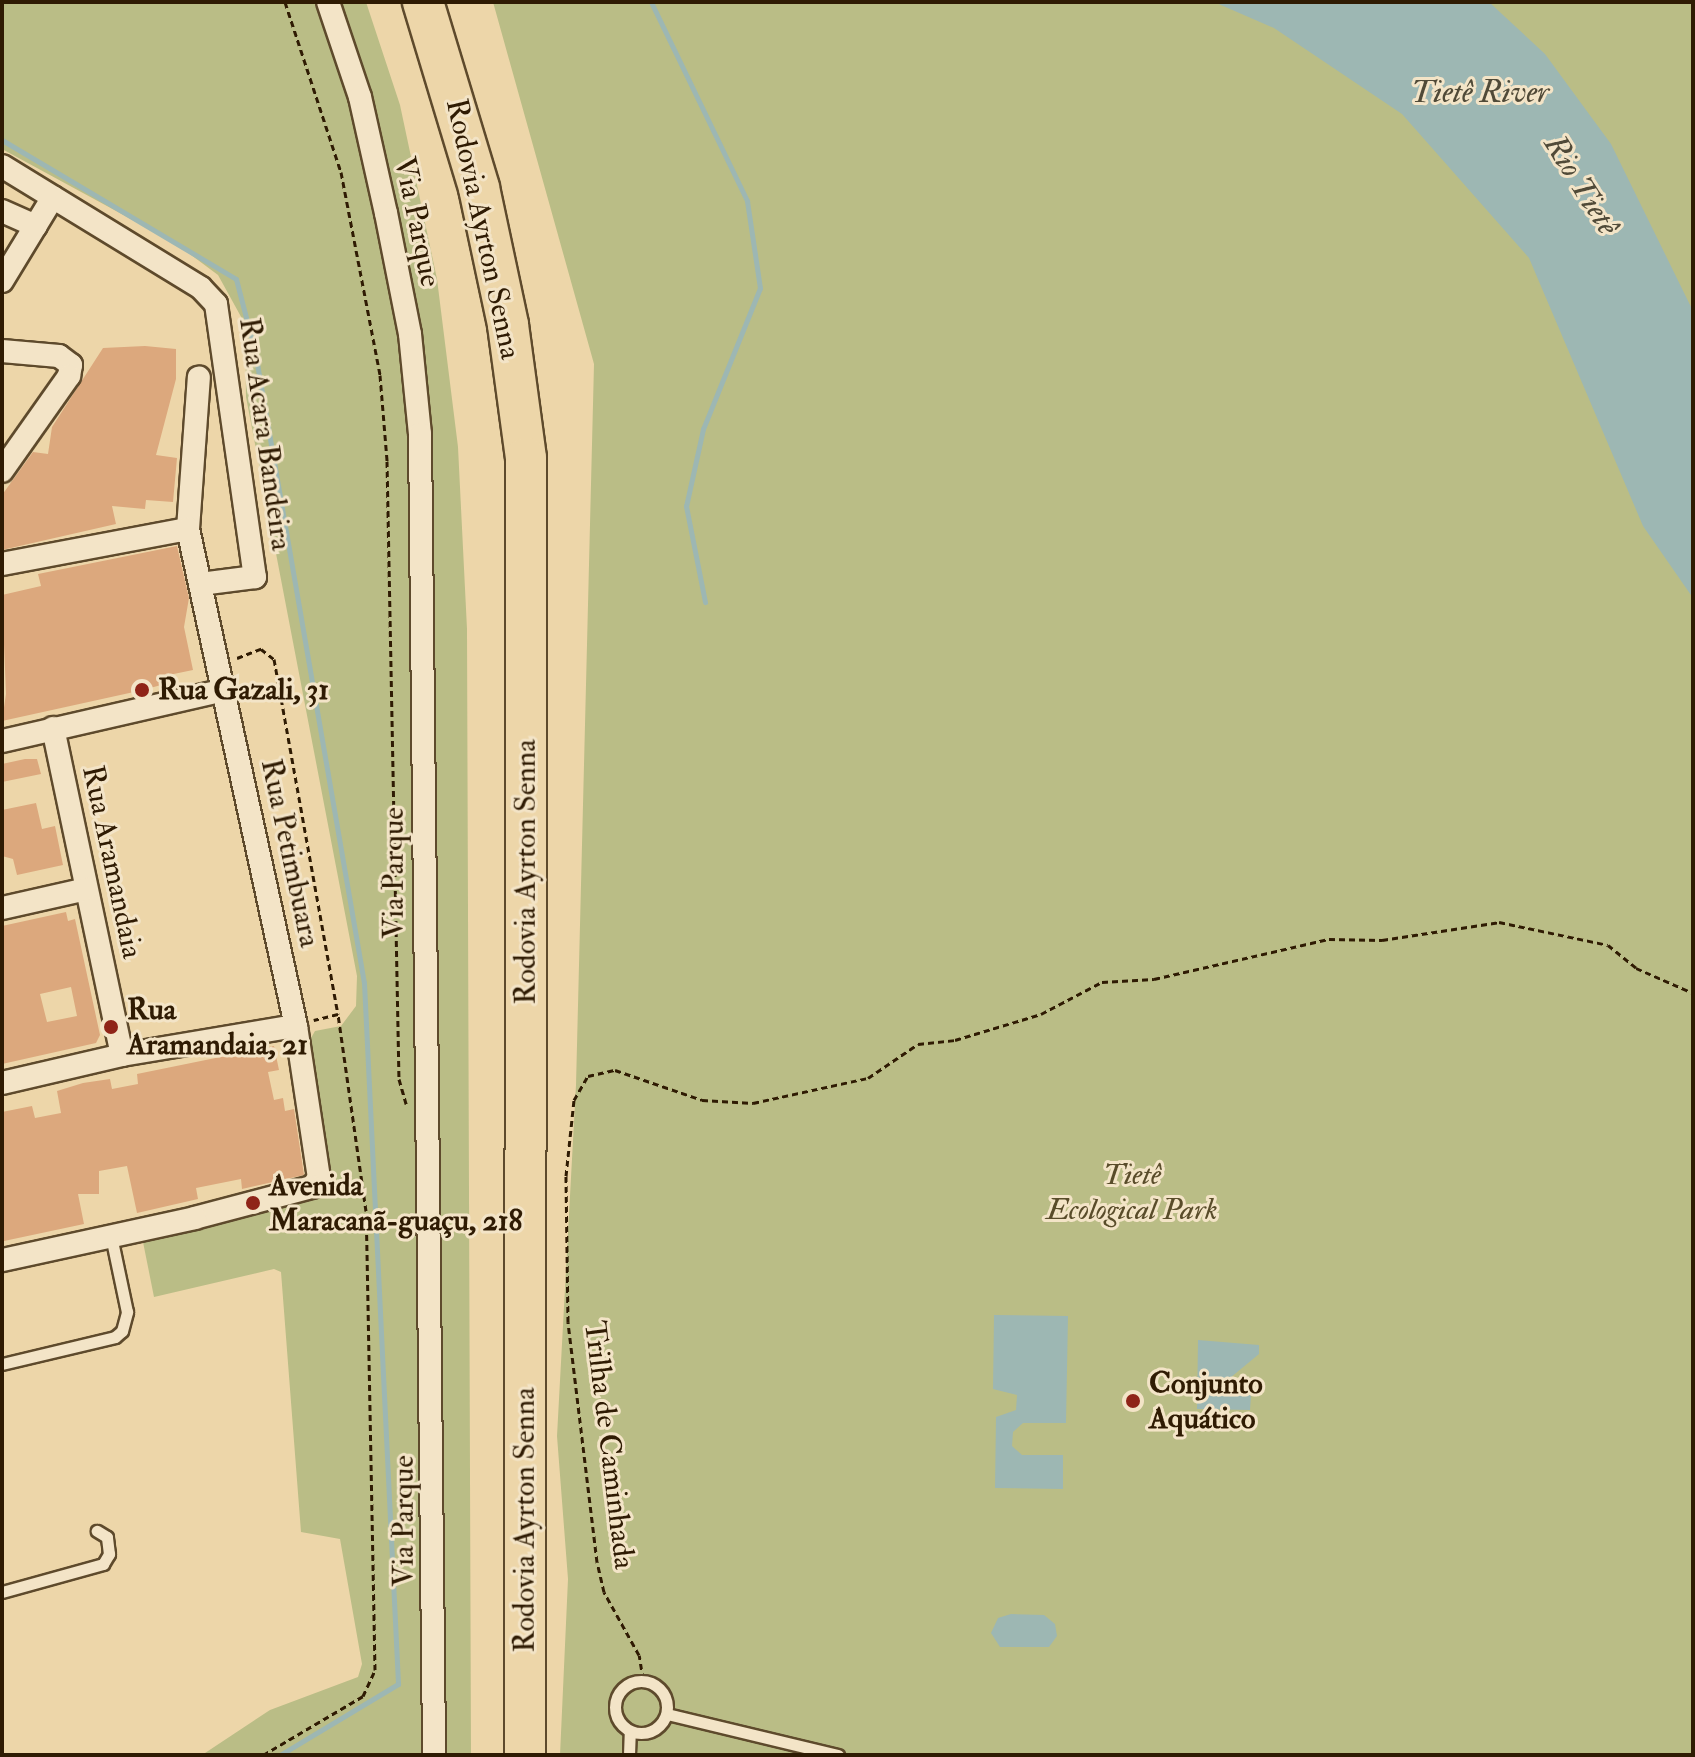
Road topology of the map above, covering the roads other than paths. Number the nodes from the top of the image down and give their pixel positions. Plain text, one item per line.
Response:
1 (328, 2) edge
2 (423, 2) edge
3 (2, 166) edge
4 (53, 197) junction
5 (2, 211) edge
6 (36, 226) junction
7 (2, 281) edge
8 (2, 351) edge
9 (199, 377) dead end
10 (2, 471) edge
11 (188, 529) junction
12 (2, 564) edge
13 (200, 584) junction
14 (224, 690) junction
15 (53, 728) junction
16 (2, 741) edge
17 (86, 889) junction
18 (2, 908) edge
19 (296, 1026) junction
20 (122, 1055) junction
21 (2, 1083) edge
22 (111, 1236) junction
23 (2, 1260) edge
24 (2, 1364) edge
25 (97, 1531) dead end
26 (2, 1592) edge
27 (667, 1714) junction
28 (630, 1731) junction
29 (434, 1755) edge
30 (525, 1755) edge
31 (629, 1755) edge
32 (838, 1755) edge

1 - 29 street, Via Parque
2 - 30 highway, Rodovia Ayrton Senna
3 - 4 street, Rua Acara Bandeira
4 - 6 street
4 - 13 street, Rua Acara Bandeira
5 - 6 street
6 - 7 street
8 - 10 street
9 - 11 street, Rua Petimbuara
11 - 12 street
11 - 13 street, Rua Petimbuara
13 - 14 street, Rua Petimbuara
14 - 15 street
14 - 19 street, Rua Petimbuara
15 - 16 street
15 - 17 street, Rua Aramandaia
17 - 18 street
17 - 20 street, Rua Aramandaia
19 - 20 street
19 - 22 street, Rua Petimbuara
20 - 21 street
22 - 23 street
22 - 24 lane
25 - 26 lane
27 - 28 lane
27 - 28 lane
27 - 32 lane
28 - 31 lane

